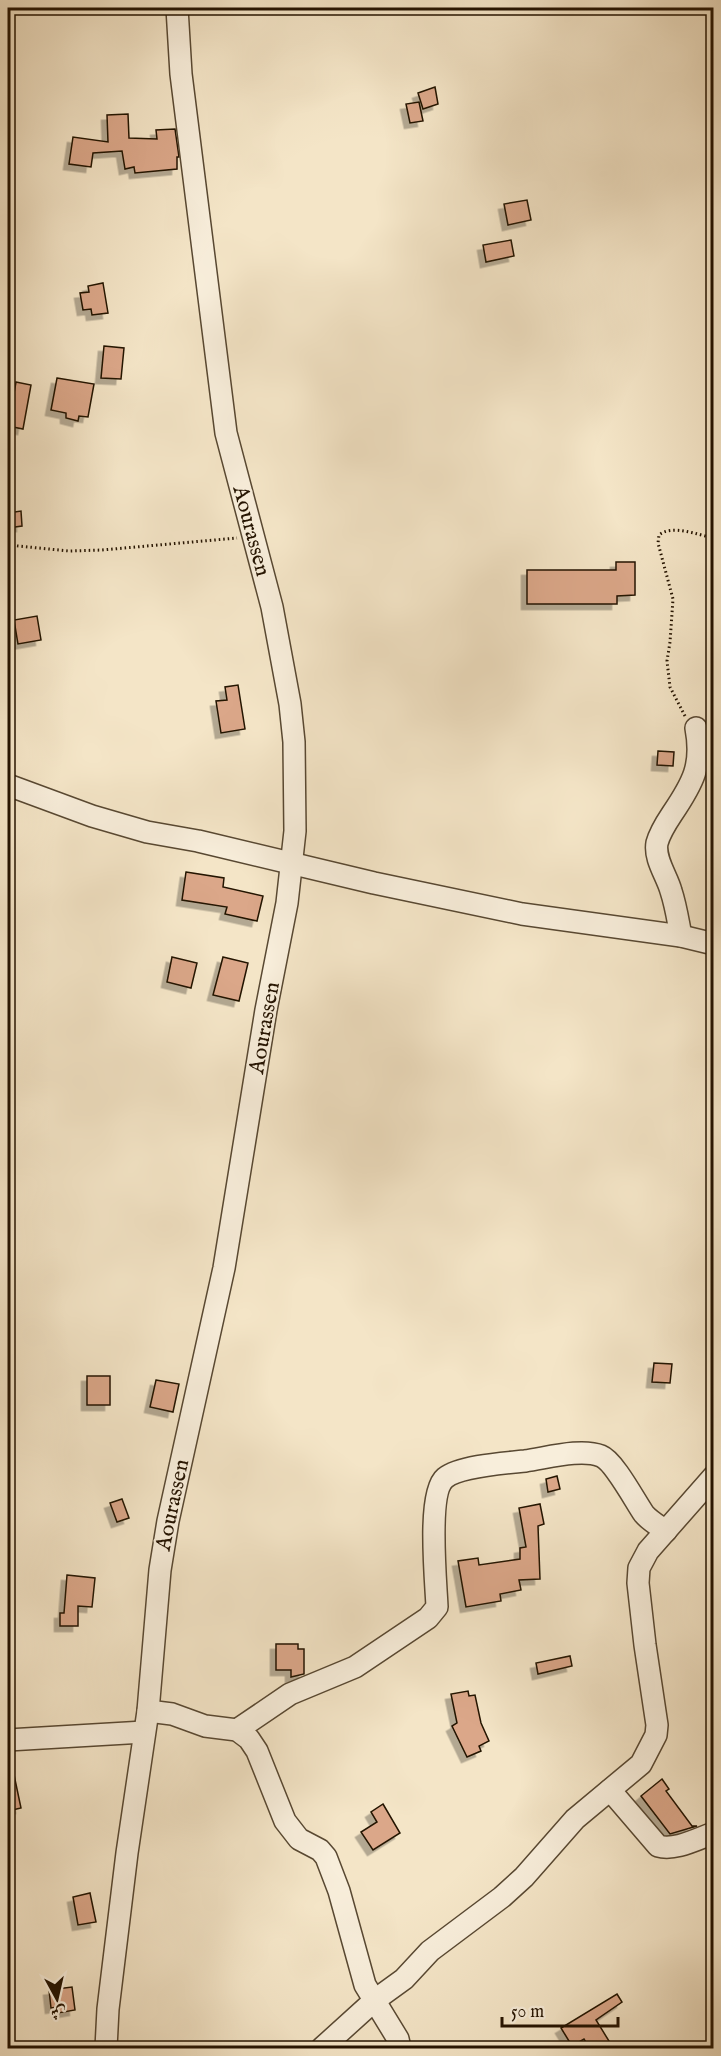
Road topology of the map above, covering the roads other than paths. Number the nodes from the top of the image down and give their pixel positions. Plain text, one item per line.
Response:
1 (177, 8) edge
2 (696, 728) road end
3 (8, 785) edge
4 (292, 864) junction
5 (681, 936) junction
6 (714, 944) edge
7 (714, 1476) edge
8 (666, 1531) junction
9 (147, 1711) junction
10 (237, 1730) junction
11 (144, 1732) junction
12 (8, 1740) edge
13 (610, 1790) junction
14 (714, 1833) edge
15 (375, 2000) junction
16 (106, 2049) edge
17 (322, 2049) edge
18 (400, 2049) edge

1 - 4 street, Aourassen
2 - 5 street
3 - 4 street
4 - 5 street
4 - 9 street, Aourassen
5 - 6 street
7 - 8 street
8 - 10 street
8 - 13 street
9 - 10 street
9 - 11 street, Aourassen
10 - 15 street
11 - 12 street
11 - 16 street, Aourassen
13 - 14 street
13 - 15 street
15 - 17 street
15 - 18 street

